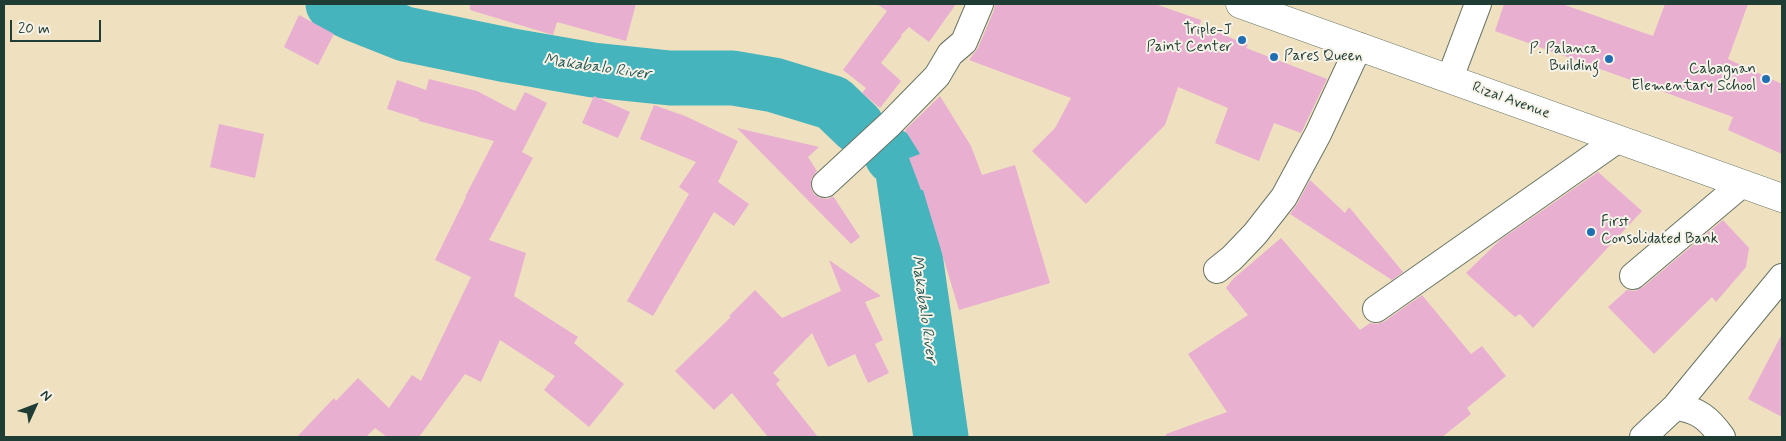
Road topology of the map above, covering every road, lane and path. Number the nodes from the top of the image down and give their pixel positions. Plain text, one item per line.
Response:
1 (980, 4) edge
2 (1240, 4) edge
3 (1478, 4) edge
4 (1359, 46) junction
5 (1450, 78) junction
6 (1617, 140) junction
7 (825, 184) dead end
8 (1742, 184) junction
9 (1782, 198) edge
10 (1217, 270) dead end
11 (1633, 276) dead end
12 (1782, 277) edge
13 (1376, 308) dead end
14 (1675, 407) junction
15 (1643, 437) edge
16 (1722, 437) edge

1 - 7 street
2 - 4 main road, Rizal Avenue
3 - 5 street
4 - 5 main road, Rizal Avenue
4 - 10 street
5 - 6 main road, Rizal Avenue
6 - 8 main road, Rizal Avenue
6 - 13 street
8 - 9 main road, Rizal Avenue
8 - 11 street
12 - 14 street
14 - 15 street
14 - 16 street

